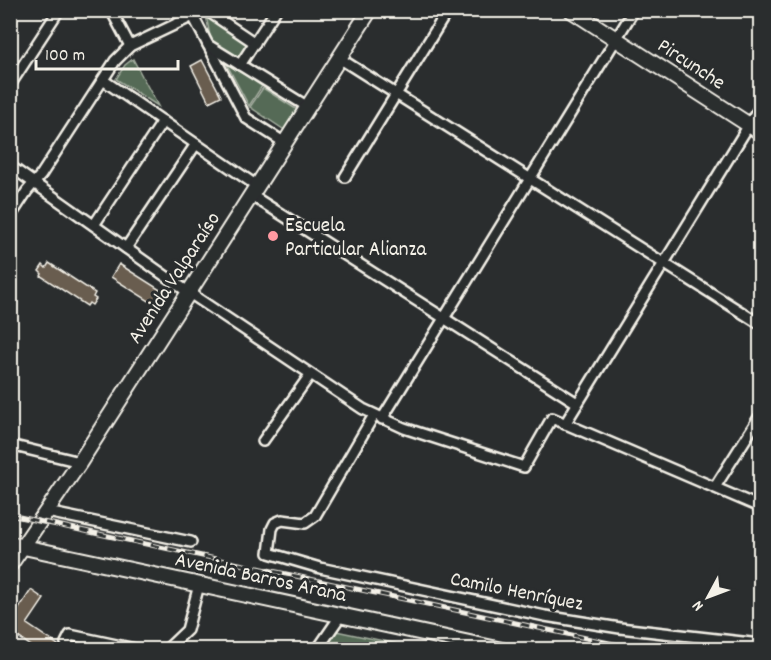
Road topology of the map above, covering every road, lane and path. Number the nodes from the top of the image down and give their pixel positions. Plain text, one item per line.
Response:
1 (111, 10) edge
2 (206, 10) edge
3 (276, 10) edge
4 (370, 10) edge
5 (448, 10) edge
6 (571, 10) edge
7 (634, 10) edge
8 (57, 11) edge
9 (193, 13) edge
10 (616, 40) junction
11 (255, 43) junction
12 (206, 44) junction
13 (130, 46) junction
14 (339, 58) junction
15 (240, 65) junction
16 (14, 70) edge
17 (103, 80) junction
18 (10, 85) edge
19 (396, 94) junction
20 (308, 107) junction
21 (760, 107) edge
22 (163, 121) junction
23 (755, 129) edge
24 (285, 143) junction
25 (196, 144) junction
26 (10, 166) edge
27 (345, 177) dead end
28 (530, 179) junction
29 (34, 183) junction
30 (254, 191) junction
31 (10, 217) edge
32 (94, 225) junction
33 (126, 248) junction
34 (664, 263) junction
35 (188, 292) junction
36 (444, 319) junction
37 (760, 324) edge
38 (310, 375) junction
39 (577, 403) junction
40 (760, 416) edge
41 (378, 417) junction
42 (565, 424) junction
43 (263, 441) dead end
44 (10, 445) edge
45 (80, 462) junction
46 (715, 488) junction
47 (760, 507) edge
48 (47, 512) junction
49 (191, 542) dead end
50 (16, 546) edge
51 (10, 565) edge
52 (199, 585) junction
53 (341, 615) junction
54 (760, 644) edge
55 (75, 650) edge
56 (140, 650) edge
57 (166, 650) edge
58 (317, 650) edge
59 (502, 650) edge

1 - 13 street
2 - 11 street
3 - 11 street
4 - 14 main road, Avenida Valparaíso
5 - 19 street
6 - 10 main road, Pircunche
7 - 10 street
8 - 16 street
9 - 12 street
9 - 13 street
10 - 23 main road, Pircunche
10 - 28 street
11 - 15 street
12 - 15 street
12 - 24 street
13 - 17 street
14 - 19 street
14 - 20 main road, Avenida Valparaíso
15 - 20 street
16 - 18 street
17 - 22 street
17 - 29 street
19 - 27 street
19 - 28 street
20 - 24 main road, Avenida Valparaíso
21 - 23 street
22 - 25 street
22 - 32 street
23 - 34 street
24 - 30 main road, Avenida Valparaíso
25 - 30 street
25 - 33 street
26 - 29 street
28 - 34 street
28 - 36 street
29 - 31 street
29 - 32 street
30 - 35 main road, Avenida Valparaíso
30 - 36 street
32 - 33 street
33 - 35 street
34 - 37 street
34 - 39 street
35 - 38 street
35 - 45 main road, Avenida Valparaíso
36 - 39 street
36 - 41 street
38 - 41 street
38 - 43 street
39 - 42 street
40 - 46 street
41 - 42 street
41 - 54 street, Camilo Henríquez
42 - 46 street
44 - 45 street
45 - 48 main road, Avenida Valparaíso
46 - 47 street
48 - 49 street
48 - 50 main road, Avenida Valparaíso
50 - 51 main road, Avenida Valparaíso
50 - 52 main road, Avenida Barros Arana
52 - 53 main road, Avenida Barros Arana
52 - 57 street
53 - 58 street
53 - 59 main road, Avenida Barros Arana
55 - 56 street

